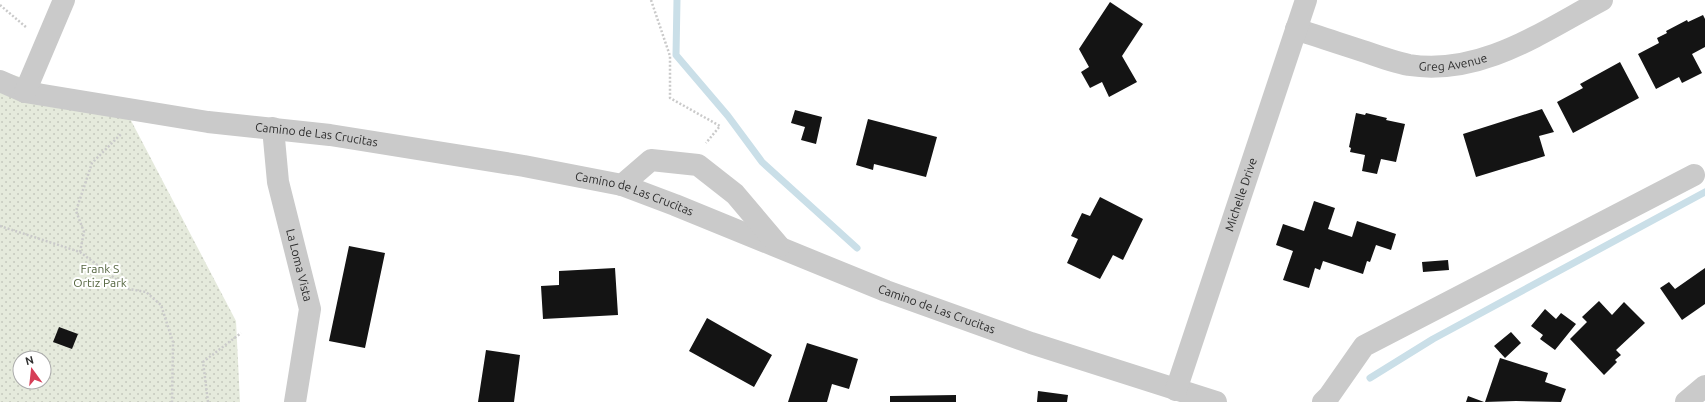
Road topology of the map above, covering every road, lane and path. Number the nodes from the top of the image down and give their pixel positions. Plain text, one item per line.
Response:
1 (64, 0) edge
2 (651, 0) edge
3 (1306, 0) edge
4 (1602, 0) edge
5 (1296, 29) junction
6 (0, 81) edge
7 (25, 92) junction
8 (273, 128) junction
9 (121, 134) dead end
10 (698, 165) junction
11 (1694, 175) dead end
12 (622, 185) junction
13 (0, 226) edge
14 (781, 249) junction
15 (80, 252) junction
16 (241, 333) dead end
17 (1705, 386) edge
18 (1176, 390) junction
19 (172, 402) edge
20 (208, 402) edge
21 (295, 402) edge
22 (1216, 402) edge
23 (1323, 402) edge
24 (1686, 402) edge

1 - 7 street
2 - 10 path
3 - 5 street, Michelle Drive
4 - 5 street, Greg Avenue
5 - 18 street, Michelle Drive
6 - 7 street, Camino de Las Crucitas
7 - 8 street, Camino de Las Crucitas
8 - 12 street, Camino de Las Crucitas
8 - 21 street, La Loma Vista
9 - 15 path
10 - 12 street
10 - 14 street
11 - 23 street
12 - 14 street, Camino de Las Crucitas
13 - 15 path
14 - 18 street, Camino de Las Crucitas
15 - 19 path
16 - 20 path
17 - 24 street
18 - 22 street, Camino de Las Crucitas

